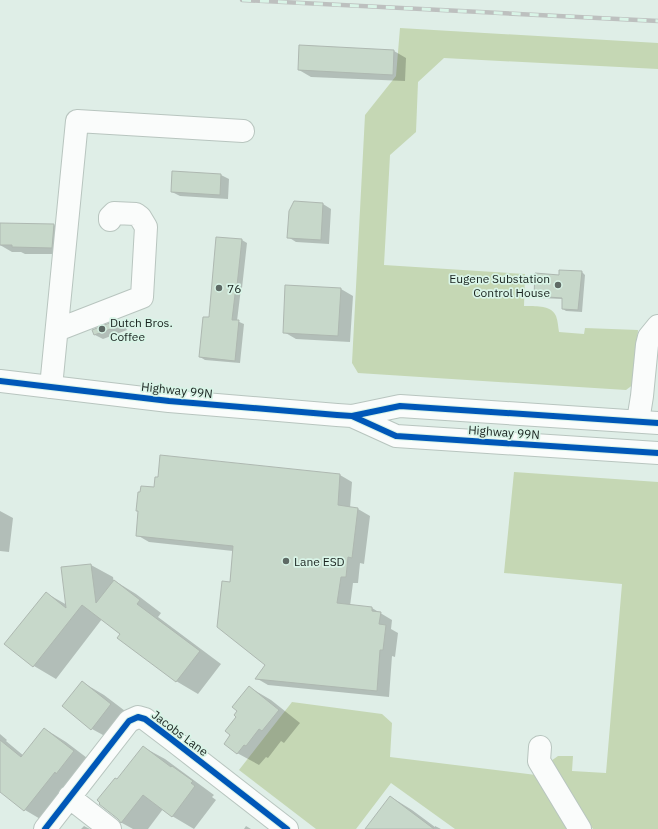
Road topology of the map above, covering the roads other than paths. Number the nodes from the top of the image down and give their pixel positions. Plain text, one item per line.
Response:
1 (243, 131) dead end
2 (110, 220) dead end
3 (658, 326) edge
4 (57, 330) junction
5 (0, 381) edge
6 (51, 387) junction
7 (352, 416) junction
8 (648, 422) edge
9 (658, 453) edge
10 (540, 747) dead end
11 (69, 797) junction
12 (45, 829) edge
13 (110, 829) edge
14 (287, 829) edge
15 (580, 829) edge

1 - 4 main road
2 - 4 main road
3 - 8 main road
4 - 6 main road
5 - 6 main road, Highway 99N
6 - 7 main road, Highway 99N
7 - 8 main road, Highway 99N
7 - 9 main road, Highway 99N
10 - 15 main road
11 - 12 main road, Jacobs Lane
11 - 13 main road
11 - 14 main road, Jacobs Lane

